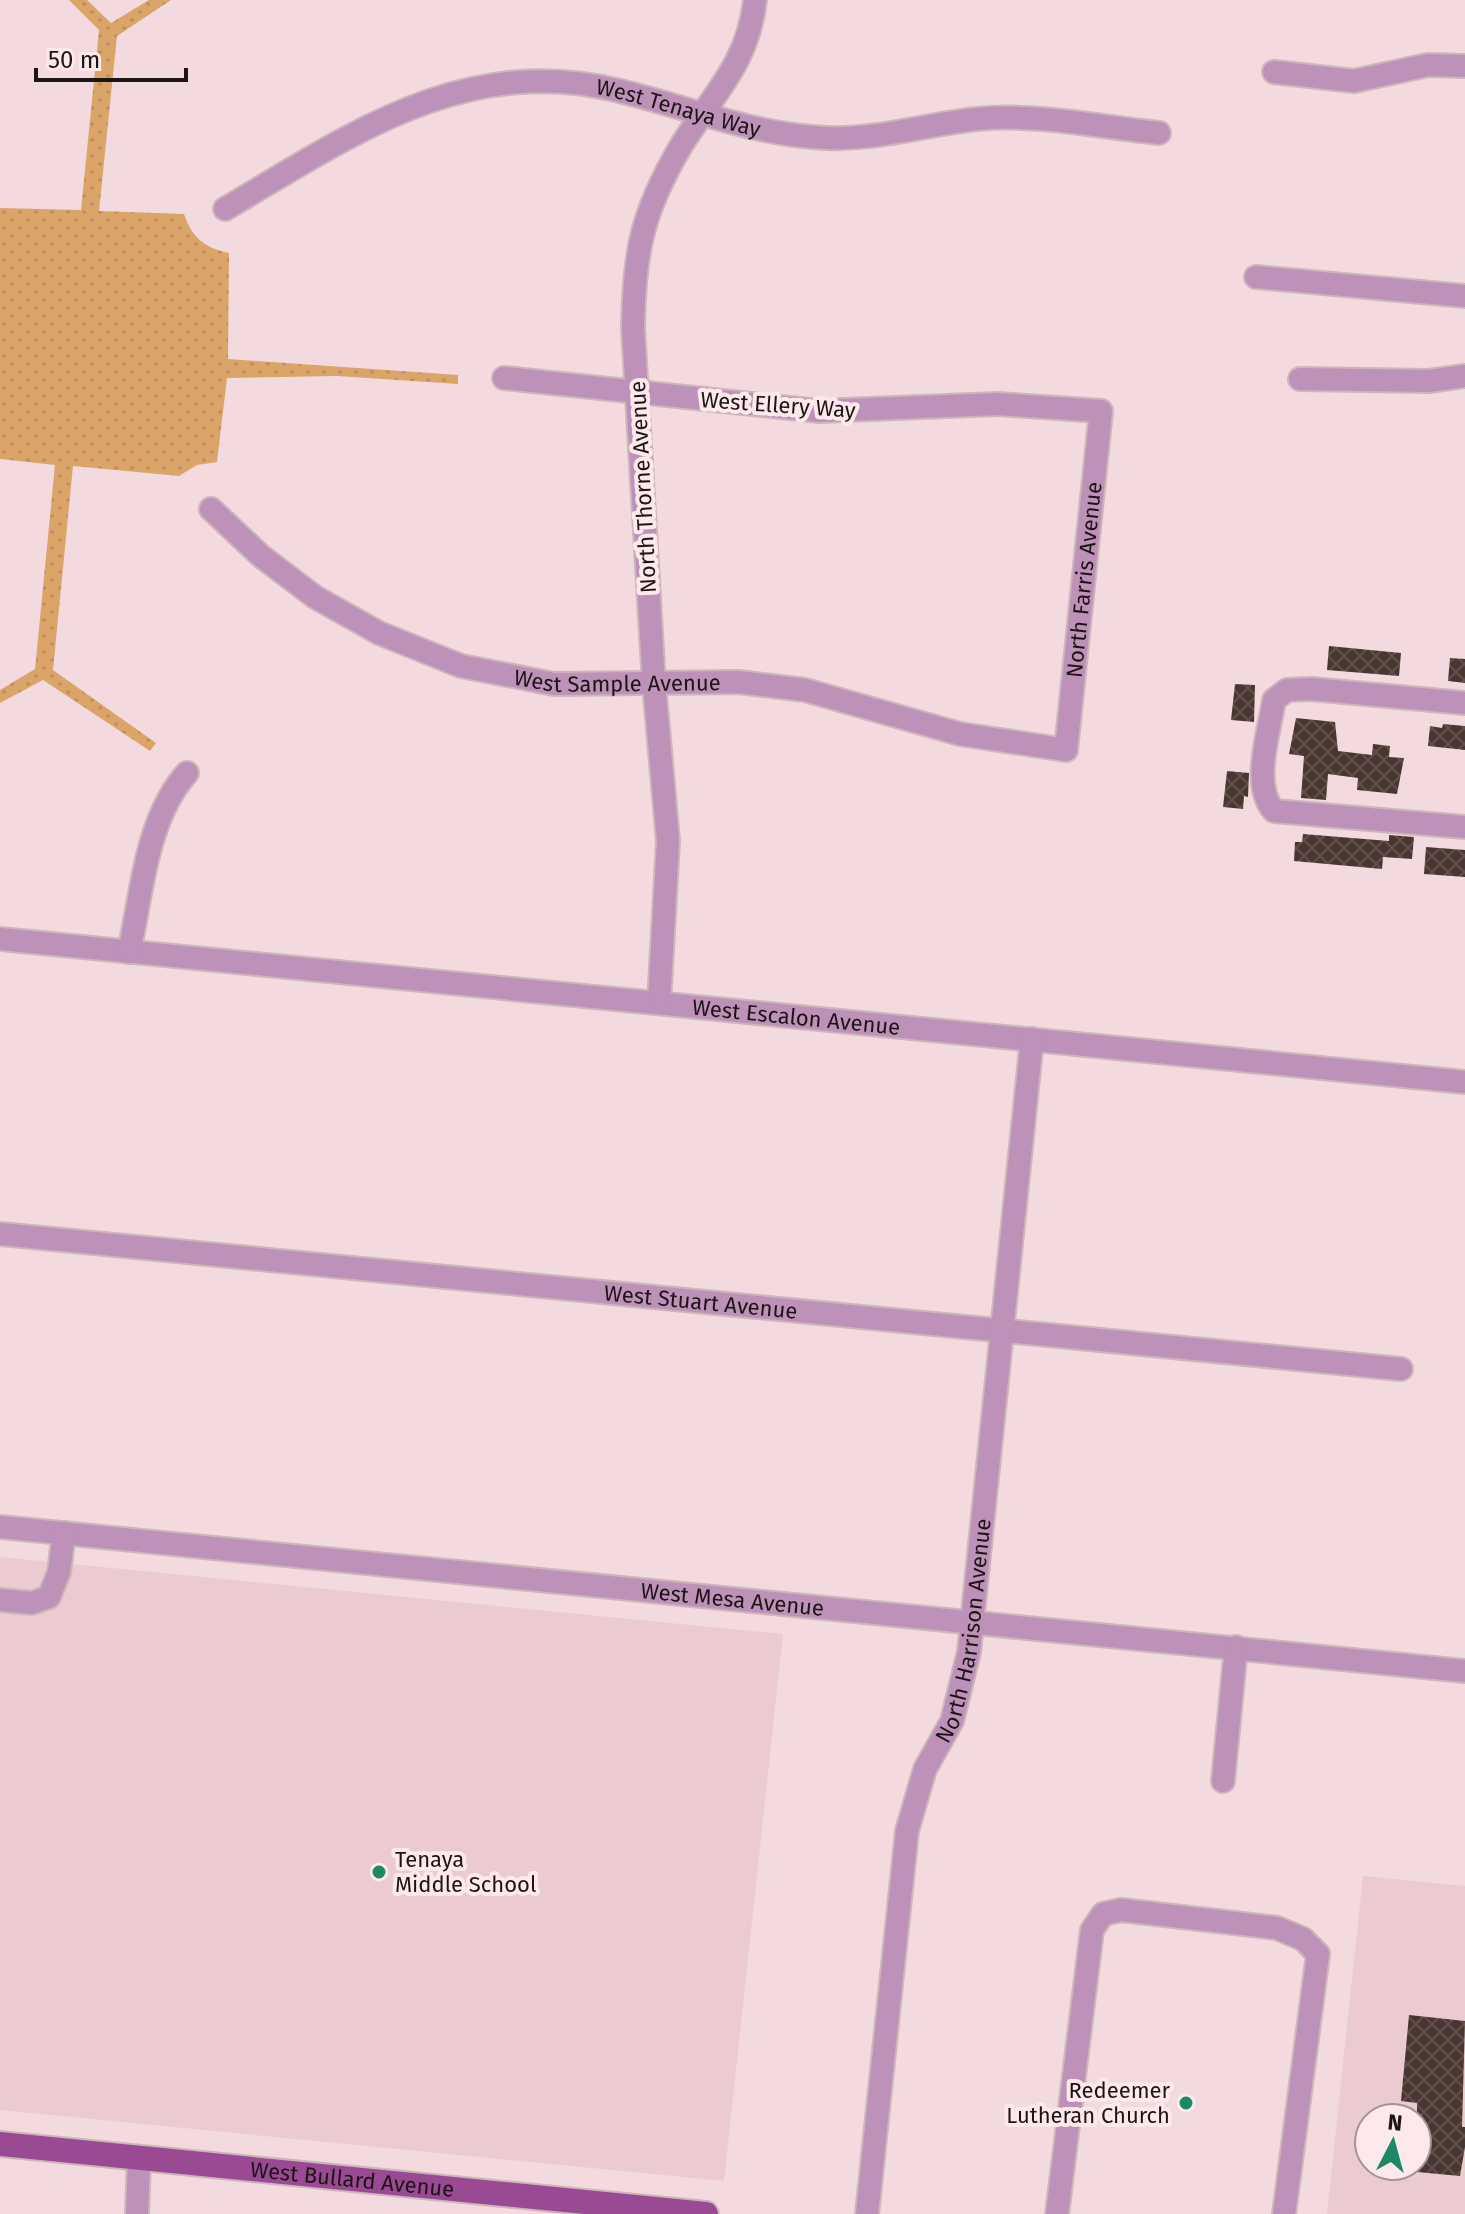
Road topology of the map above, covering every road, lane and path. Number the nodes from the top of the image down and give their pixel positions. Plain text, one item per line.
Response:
1 (755, 0) edge
2 (1465, 66) edge
3 (1274, 72) dead end
4 (702, 114) junction
5 (1159, 133) dead end
6 (225, 209) dead end
7 (1256, 277) dead end
8 (1465, 296) edge
9 (1465, 376) edge
10 (504, 378) dead end
11 (1300, 379) dead end
12 (637, 393) junction
13 (1101, 411) joint
14 (211, 509) dead end
15 (654, 684) junction
16 (1465, 703) edge
17 (1066, 750) joint
18 (187, 773) dead end
19 (1465, 827) edge
20 (0, 939) edge
21 (129, 952) junction
22 (659, 1003) junction
23 (1032, 1039) junction
24 (1465, 1082) edge
25 (0, 1234) edge
26 (1002, 1332) junction
27 (1401, 1369) dead end
28 (0, 1527) edge
29 (64, 1533) junction
30 (0, 1600) edge
31 (972, 1621) junction
32 (1236, 1647) junction
33 (1465, 1671) edge
34 (1223, 1781) dead end
35 (0, 2144) edge
36 (139, 2158) junction
37 (137, 2214) edge
38 (706, 2214) edge
39 (867, 2214) edge
40 (1057, 2214) edge
41 (1284, 2214) edge

1 - 4 street, North Thorne Avenue
2 - 3 street
4 - 5 street, West Tenaya Way
4 - 6 street, West Tenaya Way
4 - 12 street, North Thorne Avenue
7 - 8 street
9 - 11 street
10 - 12 street, West Ellery Way
12 - 13 street, West Ellery Way
12 - 15 street, North Thorne Avenue
13 - 17 street, North Farris Avenue
14 - 15 street, West Sample Avenue
15 - 17 street, West Sample Avenue
15 - 22 street, North Thorne Avenue
16 - 19 street
18 - 21 street
20 - 21 street, West Escalon Avenue
21 - 22 street, West Escalon Avenue
22 - 23 street, West Escalon Avenue
23 - 24 street, West Escalon Avenue
23 - 26 street, North Harrison Avenue
25 - 26 street, West Stuart Avenue
26 - 27 street, West Stuart Avenue
26 - 31 street, North Harrison Avenue
28 - 29 street, West Mesa Avenue
29 - 30 street
29 - 31 street, West Mesa Avenue
31 - 32 street, West Mesa Avenue
31 - 39 street, North Harrison Avenue
32 - 33 street, West Mesa Avenue
32 - 34 street
35 - 36 main road, West Bullard Avenue
36 - 37 street
36 - 38 main road, West Bullard Avenue
40 - 41 street

